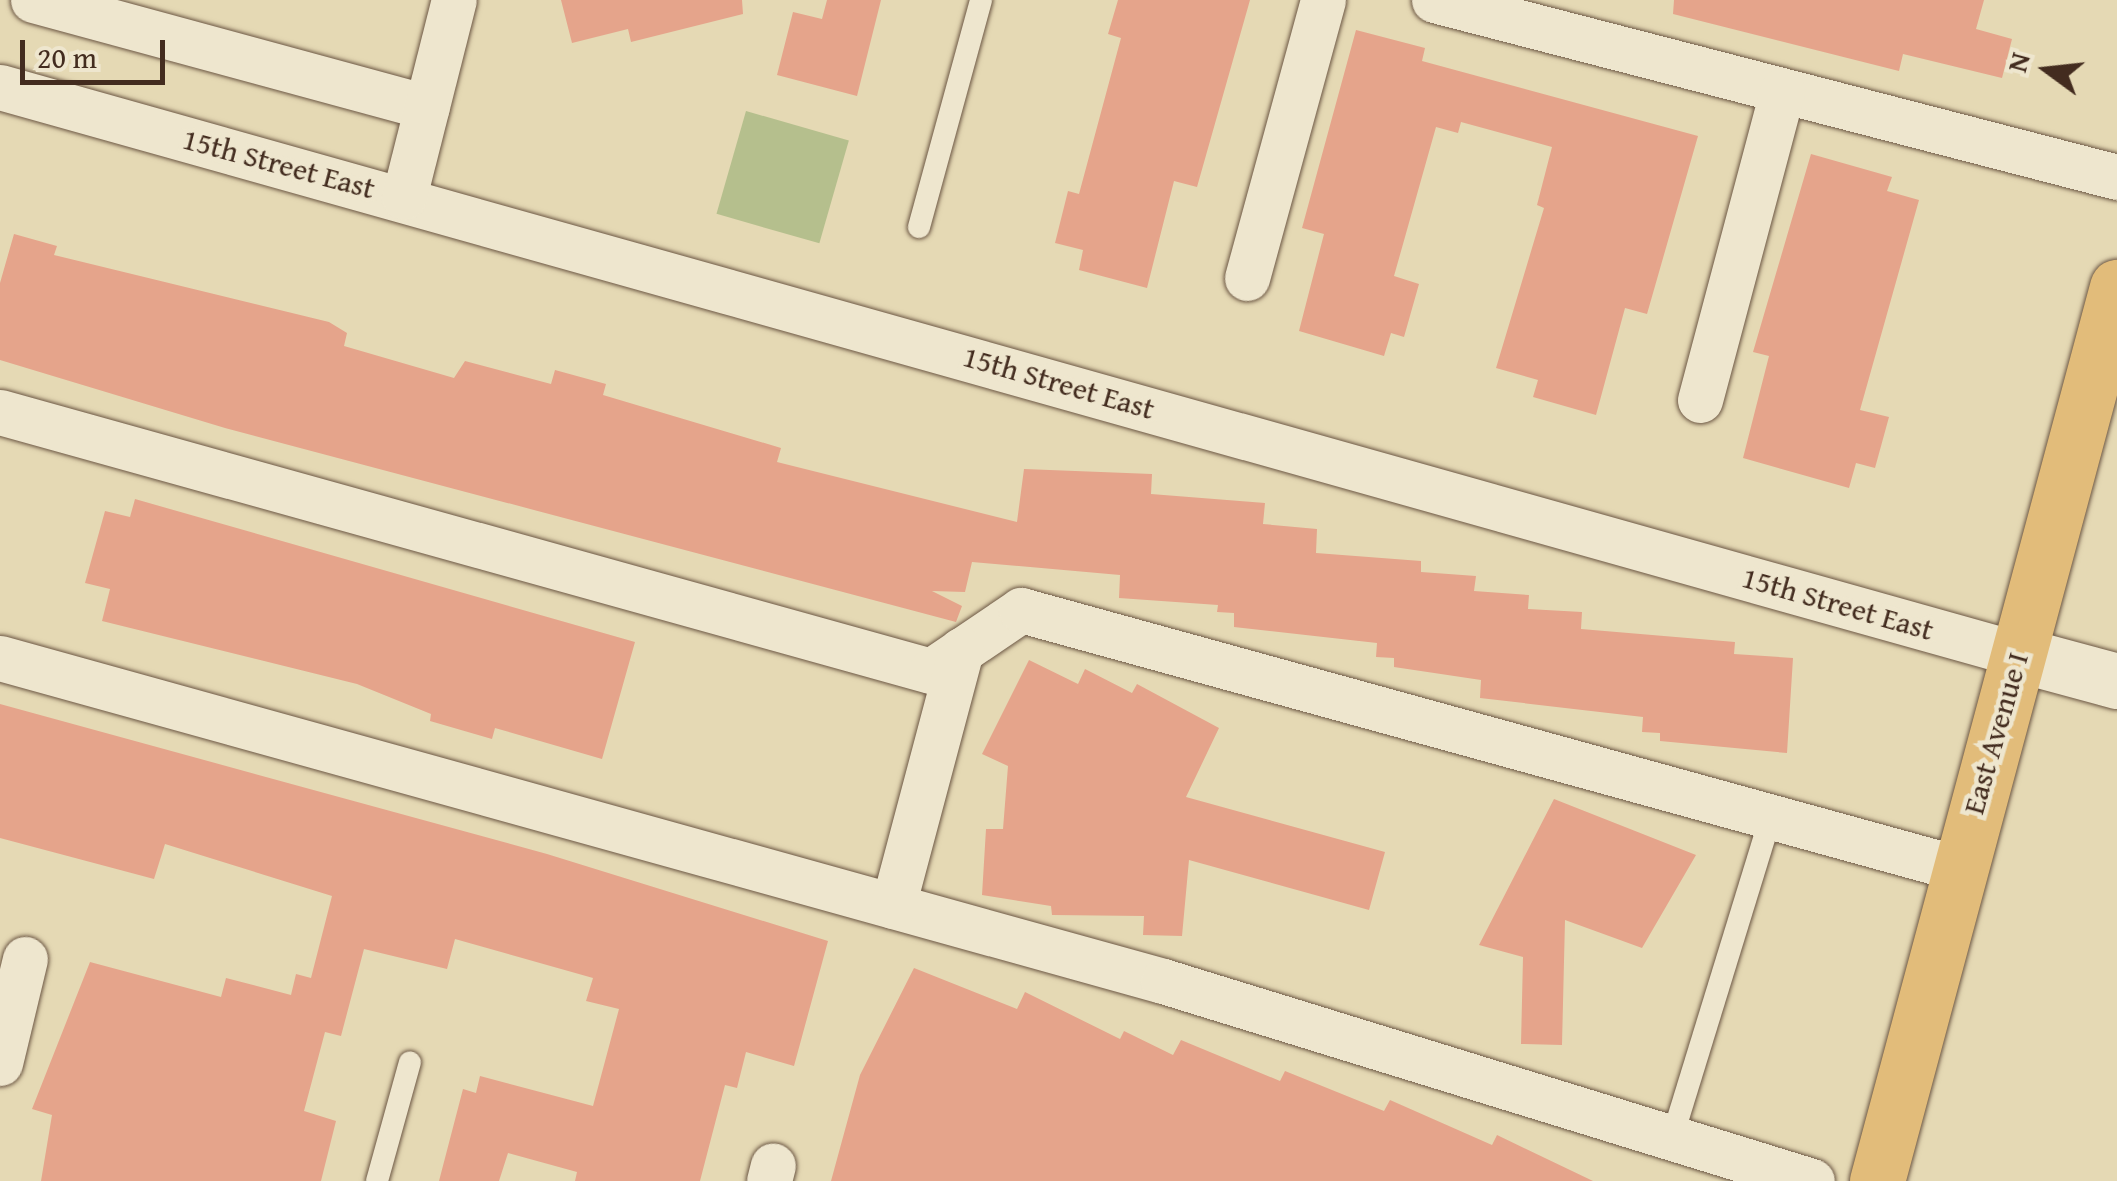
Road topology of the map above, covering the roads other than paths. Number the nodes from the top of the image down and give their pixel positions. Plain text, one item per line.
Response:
1 (34, 0) edge
2 (454, 0) edge
3 (981, 0) edge
4 (1322, 0) edge
5 (1434, 0) edge
6 (0, 87) edge
7 (1782, 91) junction
8 (427, 107) junction
9 (2117, 177) edge
10 (404, 196) junction
11 (919, 227) dead end
12 (1247, 278) dead end
13 (2117, 287) edge
14 (1700, 400) dead end
15 (0, 412) edge
16 (961, 650) junction
17 (2017, 654) junction
18 (0, 658) edge
19 (2117, 681) edge
20 (1771, 817) junction
21 (1957, 868) junction
22 (893, 906) junction
23 (24, 959) dead end
24 (410, 1062) dead end
25 (0, 1063) edge
26 (1672, 1138) junction
27 (377, 1181) edge
28 (1812, 1181) edge
29 (1877, 1181) edge

1 - 8 street
2 - 8 street
3 - 11 lane
4 - 12 street
5 - 7 street
6 - 10 street, 15th Street East
7 - 9 street
7 - 14 street
8 - 10 street
10 - 17 street, 15th Street East
13 - 17 main road, East Avenue I
15 - 16 street
16 - 20 street
16 - 22 street
17 - 19 street, 15th Street East
17 - 21 main road, East Avenue I
18 - 22 street
20 - 21 street
20 - 26 lane
21 - 29 main road, East Avenue I
22 - 26 street
23 - 25 street
24 - 27 lane
26 - 28 street

